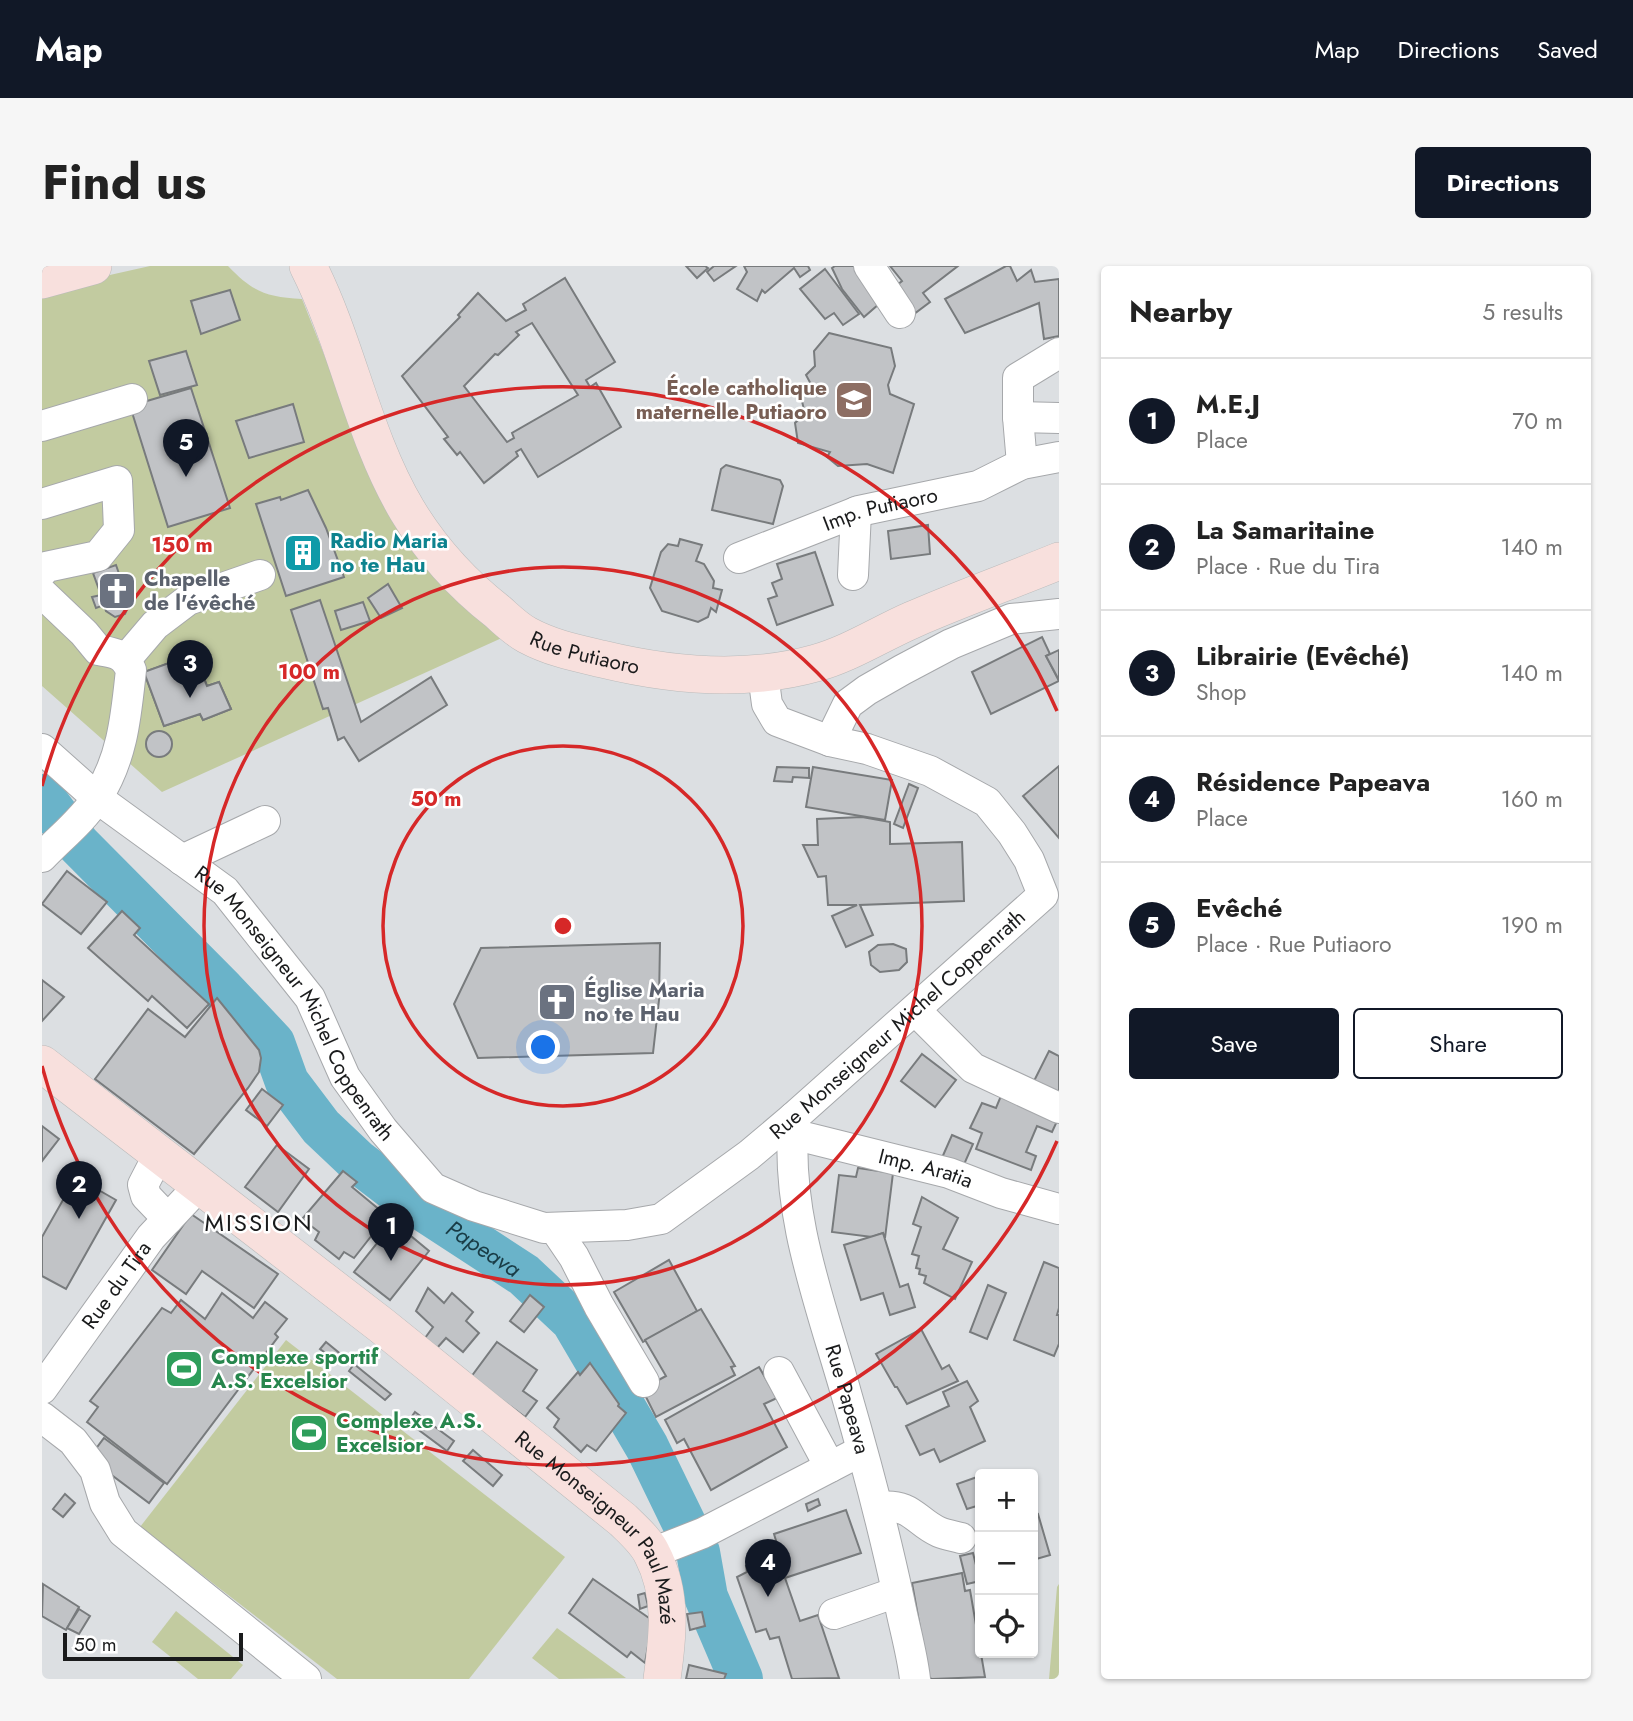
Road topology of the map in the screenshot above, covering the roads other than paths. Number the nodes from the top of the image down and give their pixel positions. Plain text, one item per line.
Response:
1 (93, 266) edge
2 (308, 266) edge
3 (869, 266) edge
4 (42, 280) edge
5 (900, 313) dead end
6 (1059, 353) edge
7 (132, 399) dead end
8 (1018, 417) junction
9 (1059, 418) edge
10 (42, 426) edge
11 (1059, 457) edge
12 (1022, 464) junction
13 (42, 504) edge
14 (856, 513) junction
15 (739, 558) dead end
16 (1059, 561) edge
17 (42, 572) edge
18 (260, 575) dead end
19 (853, 575) dead end
20 (42, 593) edge
21 (1059, 614) edge
22 (126, 659) junction
23 (763, 674) junction
24 (830, 741) junction
25 (42, 749) edge
26 (89, 808) junction
27 (265, 821) dead end
28 (49, 850) edge
29 (181, 860) junction
30 (1054, 895) edge
31 (915, 1010) junction
32 (42, 1064) edge
33 (1059, 1108) edge
34 (793, 1126) junction
35 (159, 1154) junction
36 (199, 1186) junction
37 (1059, 1209) edge
38 (168, 1219) junction
39 (555, 1229) junction
40 (779, 1372) dead end
41 (644, 1382) dead end
42 (42, 1389) edge
43 (42, 1417) edge
44 (861, 1451) junction
45 (830, 1467) junction
46 (878, 1507) junction
47 (951, 1535) dead end
48 (659, 1550) junction
49 (897, 1592) junction
50 (834, 1614) dead end
51 (306, 1679) edge
52 (662, 1679) edge
53 (915, 1679) edge

1 - 4 main road
2 - 23 main road, Rue Putiaoro
3 - 5 street
6 - 8 street
7 - 10 street
8 - 9 street
8 - 12 street
11 - 12 street, Imp. Putiaoro
12 - 14 street, Imp. Putiaoro
13 - 17 street
14 - 15 street, Imp. Putiaoro
14 - 19 street
16 - 23 main road, Rue Putiaoro
18 - 22 street
20 - 22 street
21 - 24 street
22 - 26 street
23 - 24 street, Rue Monseigneur Michel Coppenrath
24 - 30 street, Rue Monseigneur Michel Coppenrath
25 - 26 street, Rue Monseigneur Michel Coppenrath
26 - 28 street
26 - 29 street, Rue Monseigneur Michel Coppenrath
27 - 29 street
29 - 39 street, Rue Monseigneur Michel Coppenrath
30 - 31 street, Rue Monseigneur Michel Coppenrath
31 - 33 street
31 - 34 street, Rue Monseigneur Michel Coppenrath
32 - 35 main road, Rue Monseigneur Paul Mazé
34 - 37 street, Imp. Aratia
34 - 39 street, Rue Monseigneur Michel Coppenrath
34 - 44 street, Rue Papeava
35 - 36 main road, Rue Monseigneur Paul Mazé
35 - 38 street
36 - 38 street, Rue du Tira
36 - 48 main road, Rue Monseigneur Paul Mazé
38 - 42 street, Rue du Tira
39 - 41 street
40 - 45 street
43 - 51 street
44 - 45 street
44 - 46 street, Rue Papeava
45 - 48 street
46 - 47 street
46 - 49 street, Rue Papeava
48 - 52 main road, Rue Monseigneur Paul Mazé
49 - 50 street
49 - 53 street, Rue Papeava

